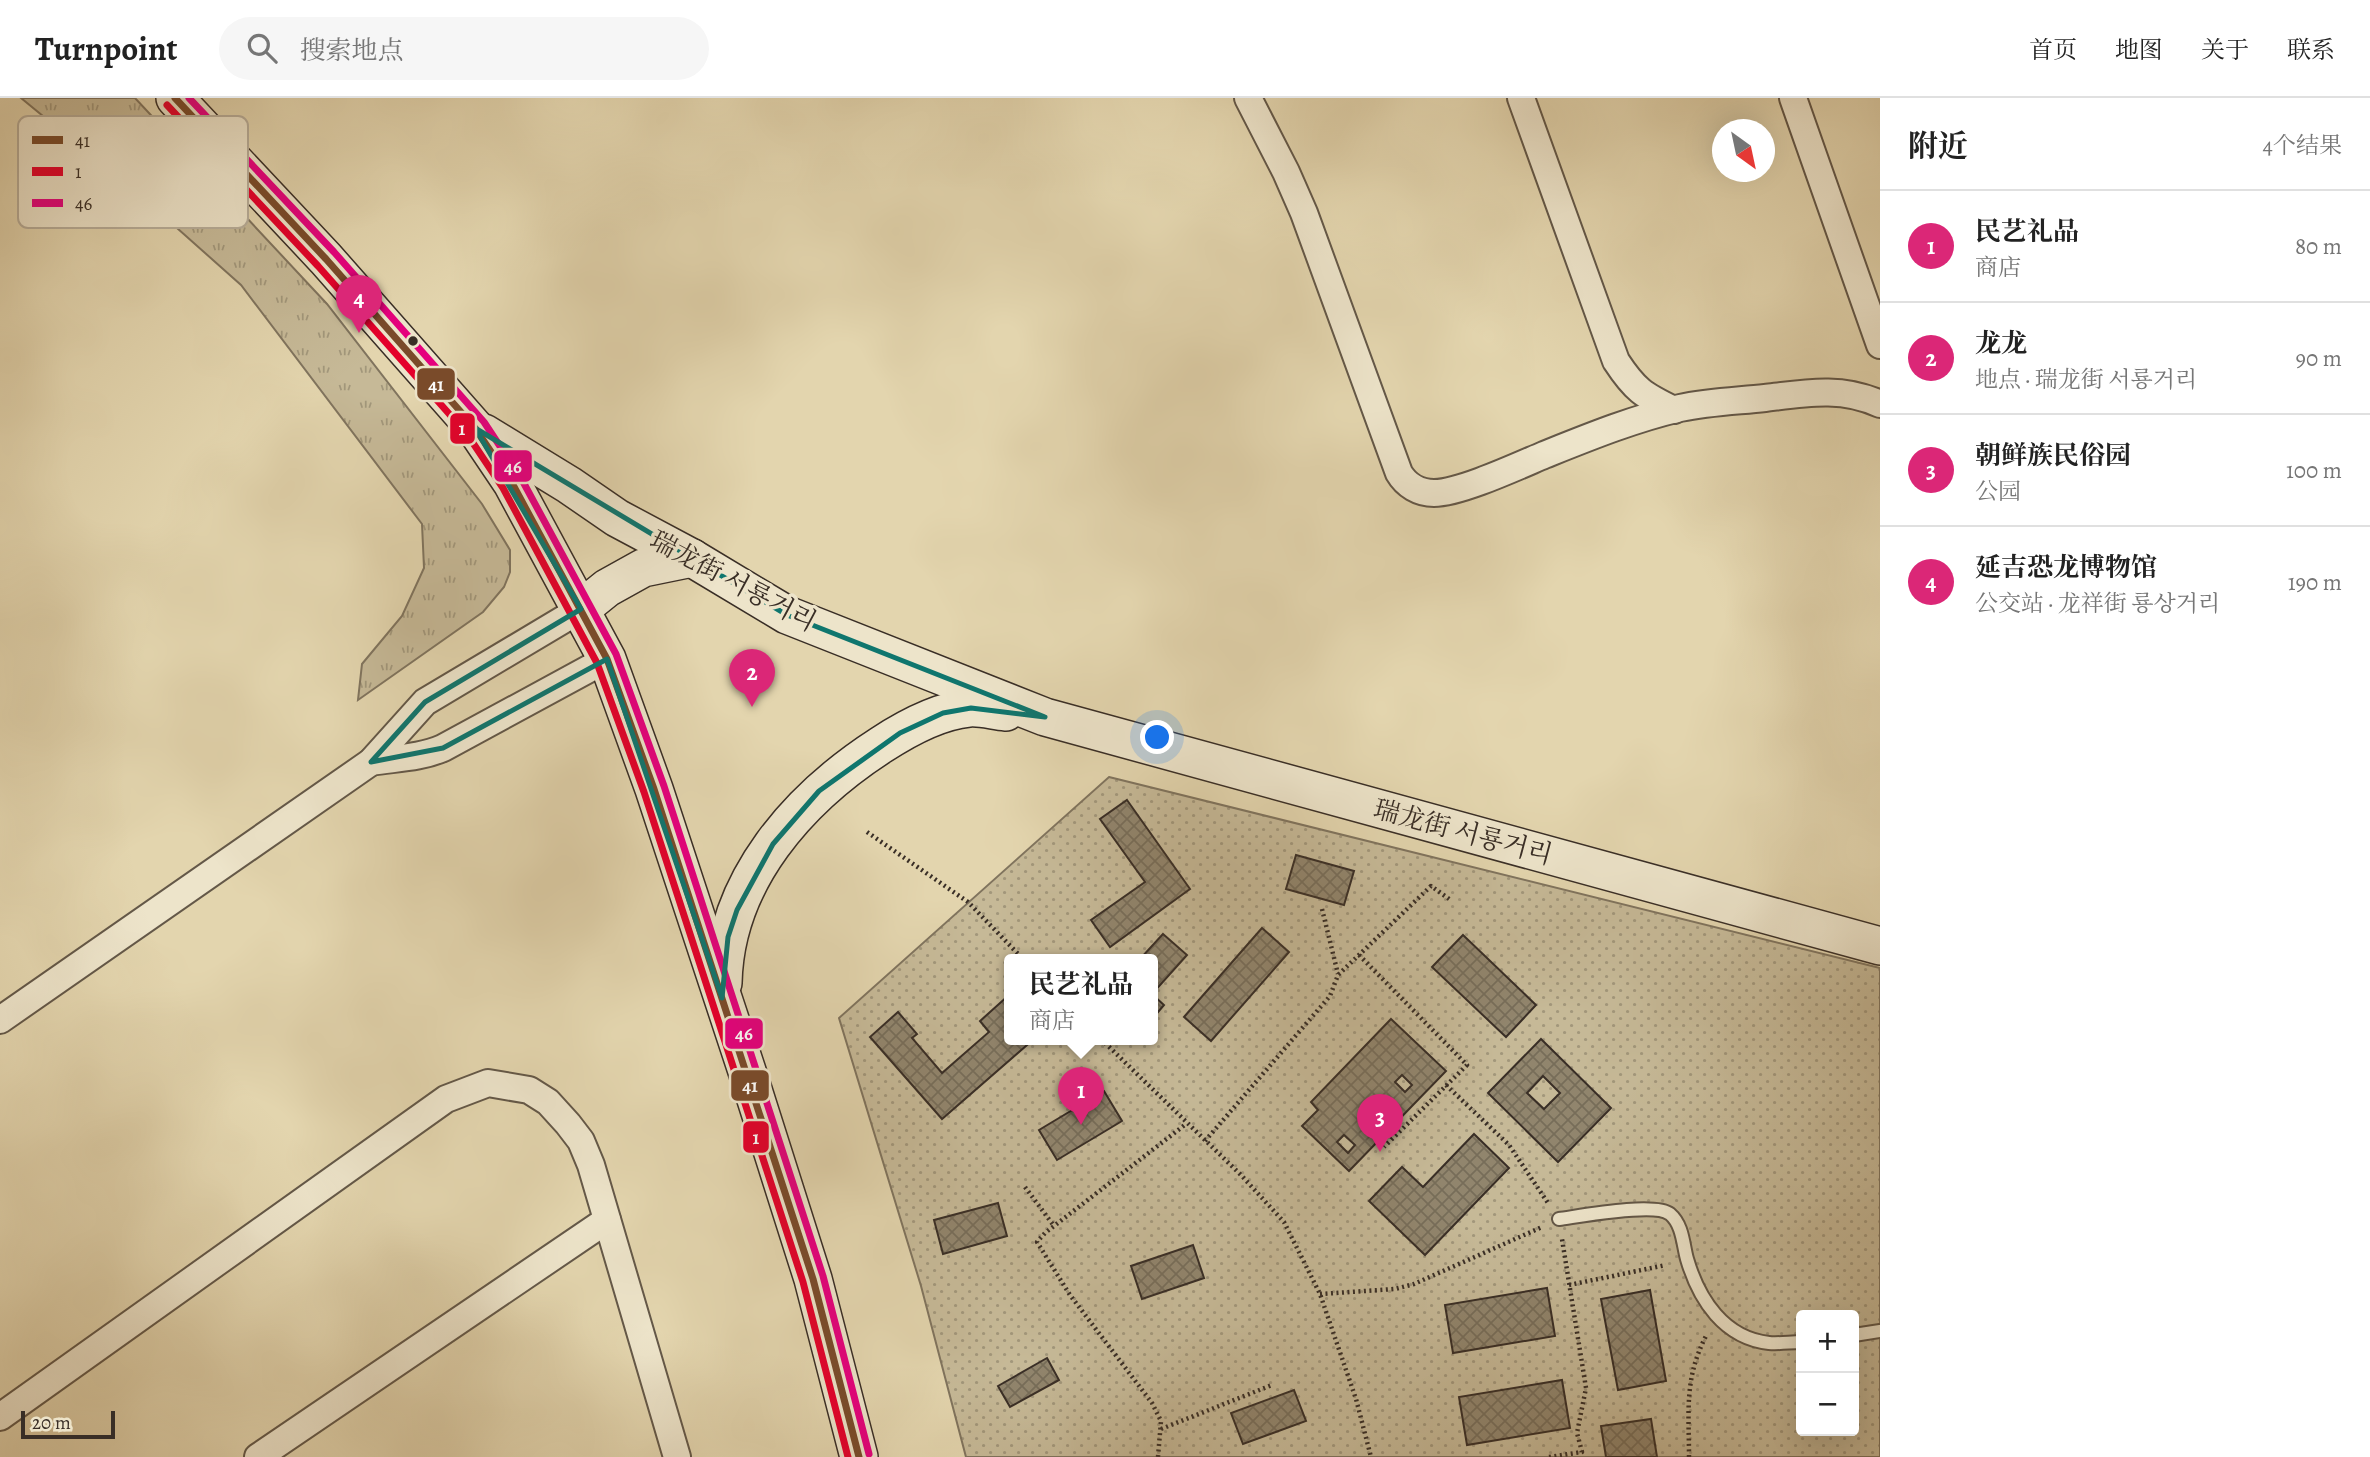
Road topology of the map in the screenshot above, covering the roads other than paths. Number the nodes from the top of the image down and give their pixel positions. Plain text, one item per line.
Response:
1 (175, 98) edge
2 (1248, 98) edge
3 (1521, 98) edge
4 (1793, 98) edge
5 (192, 116) edge
6 (248, 176) edge
7 (1880, 345) edge
8 (1880, 400) edge
9 (1674, 410) junction
10 (475, 428) junction
11 (692, 558) junction
12 (581, 609) junction
13 (607, 659) junction
14 (1045, 717) junction
15 (371, 762) junction
16 (1880, 946) edge
17 (722, 998) junction
18 (0, 1020) edge
19 (1559, 1219) road end
20 (607, 1220) junction
21 (1880, 1331) edge
22 (1859, 1334) edge
23 (1796, 1342) edge
24 (0, 1417) edge
25 (258, 1457) edge
26 (677, 1457) edge
27 (859, 1457) edge

1 - 5 street
2 - 9 street
3 - 9 street
4 - 7 street
6 - 10 street
8 - 9 street
10 - 11 street, 瑞龙街 서룡거리
10 - 12 street
11 - 12 street
11 - 14 street, 瑞龙街 서룡거리
12 - 13 street
12 - 15 street
13 - 15 street
13 - 17 street
14 - 16 street, 瑞龙街 서룡거리
14 - 17 street, 瑞龙街 서룡거리
15 - 18 street
17 - 27 street
19 - 23 lane
20 - 24 street
20 - 25 street
20 - 26 street
21 - 22 lane

